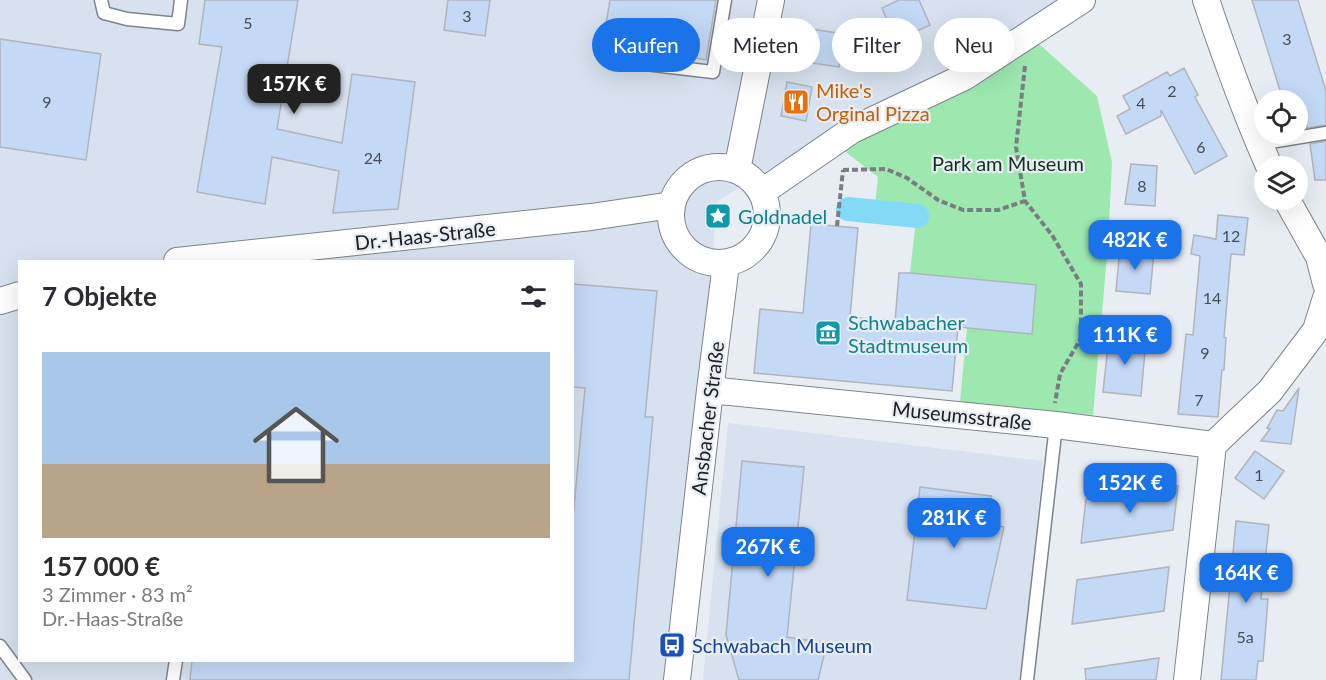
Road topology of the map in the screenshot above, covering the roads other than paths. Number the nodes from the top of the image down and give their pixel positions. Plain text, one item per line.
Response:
1 (101, 0) edge
2 (181, 0) edge
3 (725, 0) edge
4 (771, 0) edge
5 (1082, 0) edge
6 (1206, 0) edge
7 (700, 70) edge
8 (1326, 133) edge
9 (1264, 155) edge
10 (737, 170) junction
11 (762, 192) junction
12 (672, 205) junction
13 (1293, 210) edge
14 (186, 260) edge
15 (726, 264) junction
16 (1326, 284) edge
17 (18, 296) edge
18 (1326, 298) edge
19 (0, 301) edge
20 (710, 390) junction
21 (1054, 424) junction
22 (1213, 445) junction
23 (0, 646) edge
24 (176, 662) edge
25 (25, 680) edge
26 (174, 680) edge
27 (677, 680) edge
28 (1028, 680) edge
29 (1187, 680) edge

1 - 2 lane
3 - 7 lane
4 - 10 street
5 - 11 street
6 - 9 street
8 - 9 lane
10 - 11 street
10 - 12 street
11 - 15 street
12 - 14 street, Dr.-Haas-Straße
12 - 15 street
13 - 16 street
15 - 20 street, Ansbacher Straße
17 - 19 street
18 - 22 street
20 - 21 street, Museumsstraße
20 - 27 street, Ansbacher Straße
21 - 22 street, Museumsstraße
21 - 28 lane
22 - 29 street
23 - 25 lane
24 - 26 lane

